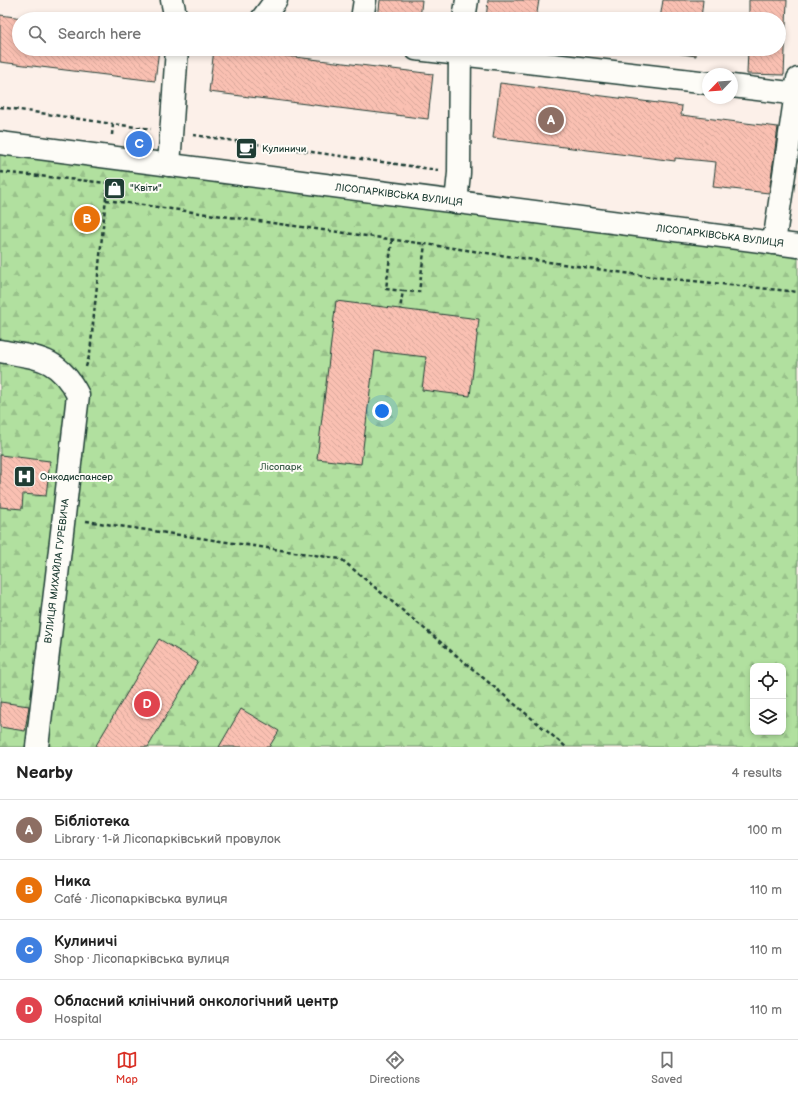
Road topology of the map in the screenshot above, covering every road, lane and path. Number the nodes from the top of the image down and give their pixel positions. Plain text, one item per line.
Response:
1 (172, 0) edge
2 (276, 0) edge
3 (365, 0) edge
4 (467, 0) edge
5 (175, 12) edge
6 (267, 12) edge
7 (363, 12) edge
8 (465, 12) edge
9 (177, 56) edge
10 (460, 56) edge
11 (492, 56) edge
12 (702, 82) edge
13 (738, 86) edge
14 (797, 89) edge
15 (0, 107) edge
16 (113, 124) dead end
17 (0, 143) edge
18 (169, 165) junction
19 (0, 172) edge
20 (107, 183) dead end
21 (106, 200) dead end
22 (456, 202) junction
23 (105, 206) dead end
24 (392, 240) junction
25 (774, 243) junction
26 (425, 244) junction
27 (798, 246) edge
28 (403, 291) junction
29 (798, 292) edge
30 (400, 309) dead end
31 (0, 351) edge
32 (78, 395) junction
33 (64, 517) junction
34 (37, 747) edge
35 (566, 747) edge

1 - 5 street
2 - 6 street
3 - 7 street
4 - 8 street
9 - 18 street
10 - 22 street
11 - 12 street
13 - 14 street
14 - 25 street
15 - 16 path
17 - 18 street, ЛІСОПАРКІВСЬКА ВУЛИЦЯ
18 - 22 street, ЛІСОПАРКІВСЬКА ВУЛИЦЯ
19 - 20 path
21 - 24 path
22 - 25 street, ЛІСОПАРКІВСЬКА ВУЛИЦЯ
23 - 32 path
24 - 26 path
24 - 28 path
25 - 27 street, ЛІСОПАРКІВСЬКА ВУЛИЦЯ
26 - 28 path
26 - 29 path
28 - 30 path
31 - 32 street
32 - 33 street, ВУЛИЦЯ МИХАЙЛА ГУРЕВИЧА
33 - 34 street, ВУЛИЦЯ МИХАЙЛА ГУРЕВИЧА
33 - 35 path

